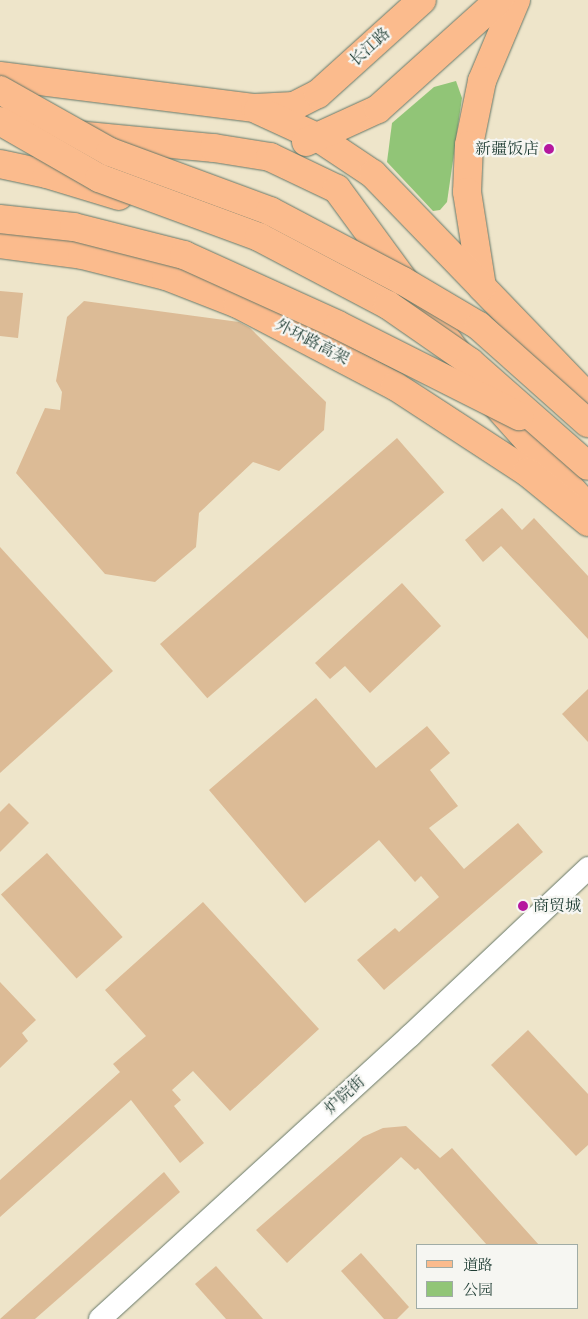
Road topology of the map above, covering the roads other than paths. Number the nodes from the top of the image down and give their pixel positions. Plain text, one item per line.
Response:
1 (422, 0) edge
2 (499, 0) edge
3 (516, 0) edge
4 (0, 76) edge
5 (327, 87) junction
6 (0, 90) edge
7 (255, 108) junction
8 (0, 121) edge
9 (0, 127) edge
10 (319, 138) junction
11 (270, 156) junction
12 (0, 164) edge
13 (337, 189) junction
14 (0, 220) edge
15 (259, 237) junction
16 (0, 244) edge
17 (482, 287) junction
18 (588, 397) edge
19 (588, 423) edge
20 (588, 449) edge
21 (588, 466) edge
22 (588, 508) edge
23 (588, 522) edge
24 (588, 868) edge
25 (100, 1319) edge

1 - 5 main road, 长江路
2 - 10 main road
3 - 17 main road
4 - 7 main road
5 - 7 main road, 长江路
5 - 10 main road
6 - 19 main road, bridge
7 - 10 main road
8 - 15 main road, bridge
9 - 11 main road
10 - 11 main road
10 - 13 main road
10 - 17 main road
11 - 13 main road
12 - 15 main road, bridge
13 - 22 main road
14 - 20 main road, 外环路高架, bridge
15 - 21 main road, bridge
16 - 23 main road, 外环路高架
17 - 18 main road
24 - 25 street, 炉院街

